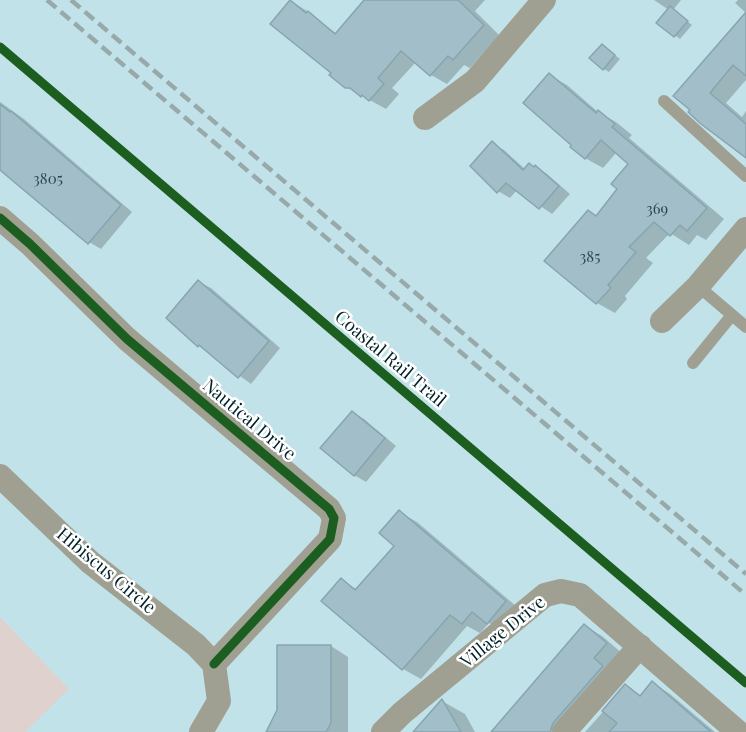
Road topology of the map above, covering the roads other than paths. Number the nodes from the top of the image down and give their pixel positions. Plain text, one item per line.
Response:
1 (544, 0) edge
2 (664, 101) dead end
3 (425, 118) dead end
4 (746, 176) edge
5 (0, 218) edge
6 (746, 229) edge
7 (698, 286) junction
8 (732, 315) junction
9 (662, 321) dead end
10 (746, 327) edge
11 (693, 363) dead end
12 (0, 476) edge
13 (640, 646) junction
14 (214, 664) junction
15 (201, 732) edge
16 (384, 732) edge
17 (564, 732) edge
18 (738, 732) edge

1 - 3 street
2 - 4 lane
5 - 14 street, Nautical Drive
6 - 7 street
7 - 8 lane
7 - 9 street
8 - 10 lane
8 - 11 lane
12 - 14 street, Hibiscus Circle
13 - 16 street, Village Drive
13 - 17 street
13 - 18 street, Village Drive
14 - 15 street

